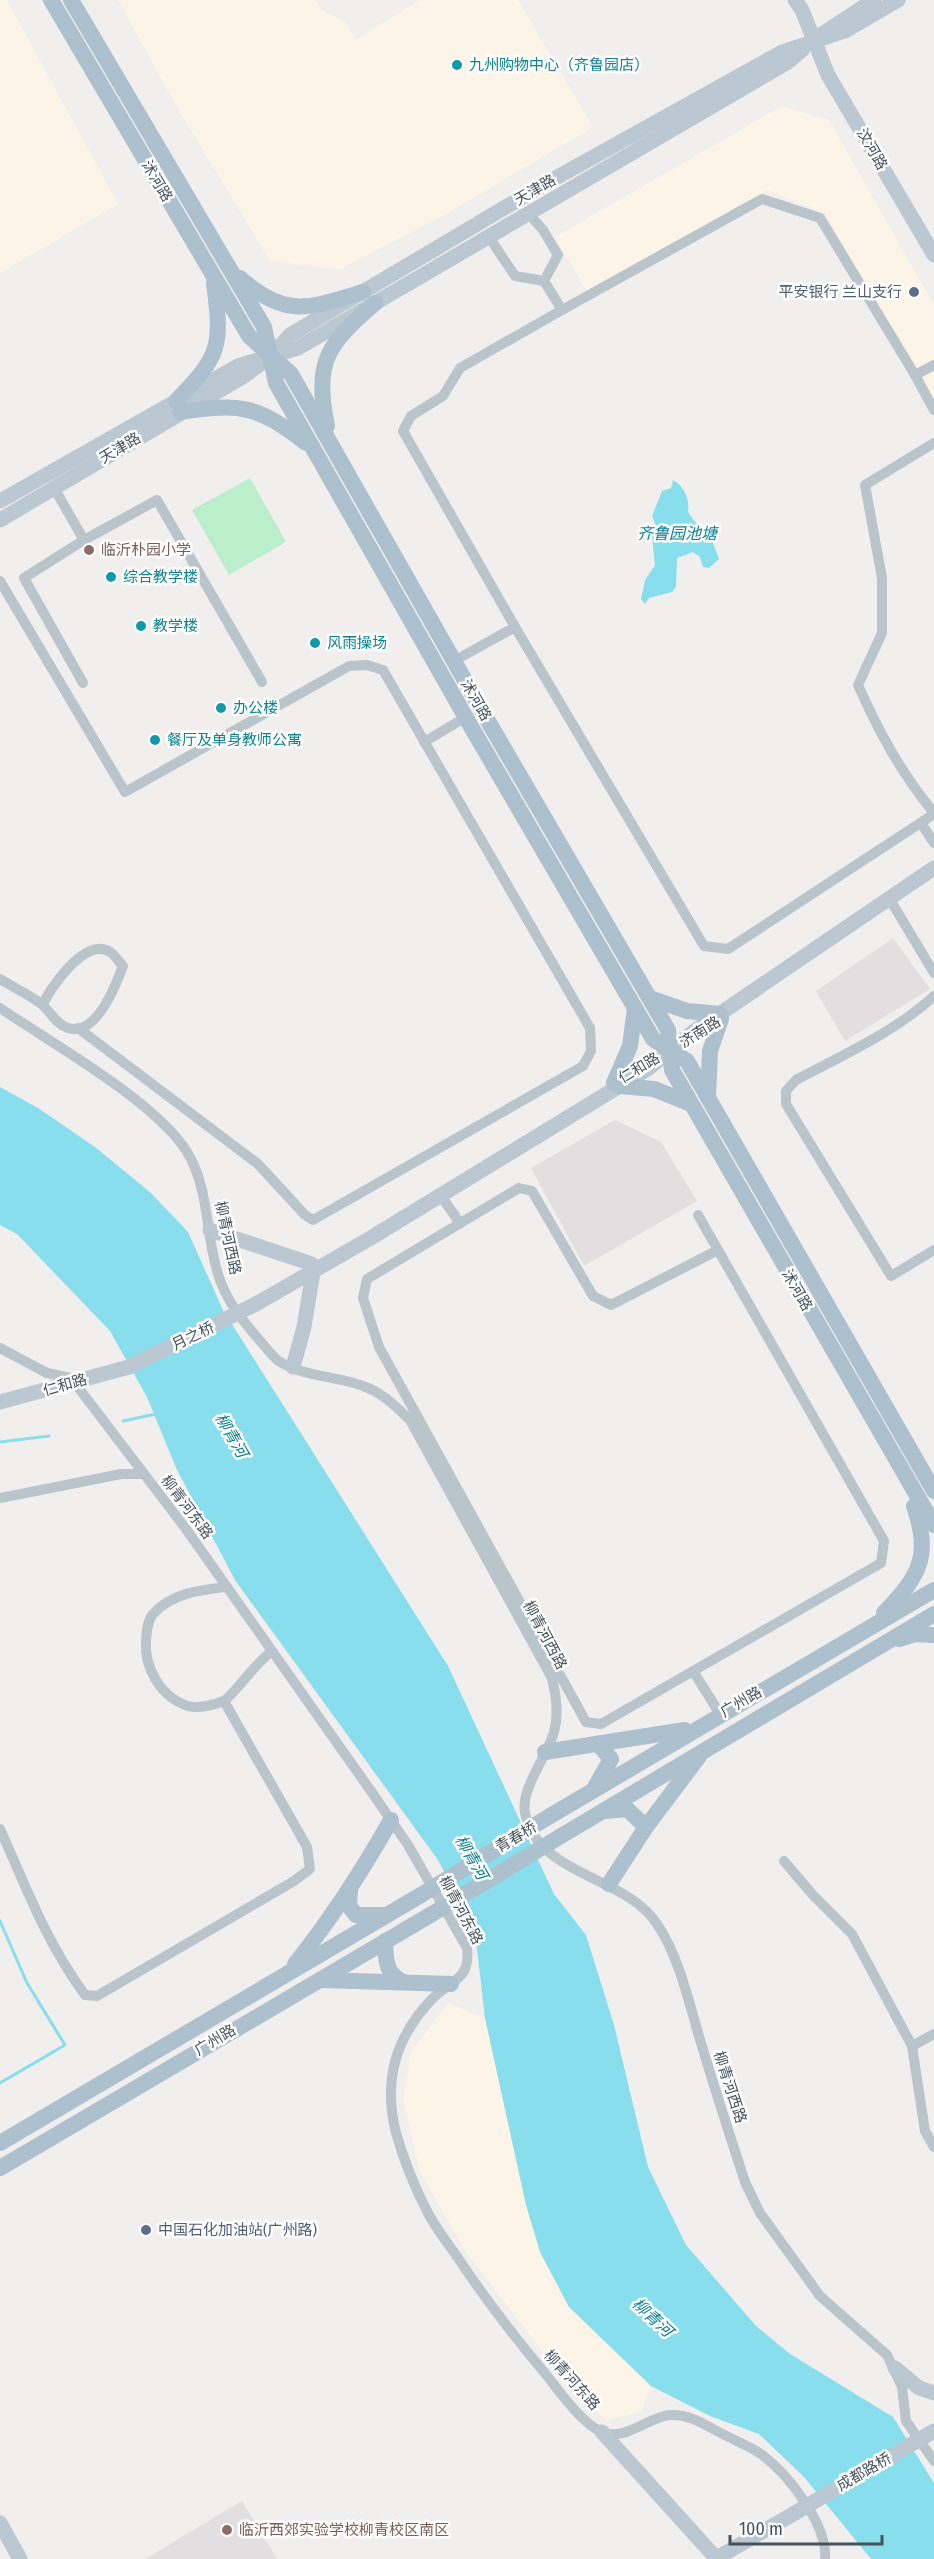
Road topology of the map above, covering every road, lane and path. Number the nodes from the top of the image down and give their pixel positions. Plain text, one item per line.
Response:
1 (51, 0) edge
2 (71, 0) edge
3 (789, 0) edge
4 (795, 0) edge
5 (874, 0) edge
6 (898, 0) edge
7 (813, 41) junction
8 (529, 214) junction
9 (489, 237) junction
10 (934, 244) edge
11 (934, 255) edge
12 (228, 266) junction
13 (214, 276) junction
14 (544, 281) junction
15 (369, 297) junction
16 (562, 310) junction
17 (270, 357) junction
18 (934, 365) edge
19 (915, 375) junction
20 (178, 407) junction
21 (934, 410) edge
22 (330, 442) junction
23 (934, 443) edge
24 (314, 449) junction
25 (54, 488) junction
26 (0, 501) edge
27 (0, 520) edge
28 (84, 540) junction
29 (0, 581) edge
30 (515, 627) junction
31 (454, 661) junction
32 (83, 682) dead end
33 (262, 682) dead end
34 (466, 717) junction
35 (424, 742) junction
36 (934, 814) edge
37 (921, 823) junction
38 (934, 843) edge
39 (934, 868) edge
40 (934, 874) edge
41 (892, 903) junction
42 (934, 973) edge
43 (0, 979) edge
44 (934, 996) edge
45 (650, 998) junction
46 (43, 1004) junction
47 (0, 1008) edge
48 (635, 1008) junction
49 (721, 1017) junction
50 (59, 1022) junction
51 (78, 1029) junction
52 (47, 1040) junction
53 (670, 1050) junction
54 (617, 1084) junction
55 (708, 1098) junction
56 (691, 1104) junction
57 (441, 1196) junction
58 (698, 1215) dead end
59 (460, 1222) junction
60 (210, 1230) junction
61 (718, 1250) junction
62 (934, 1250) edge
63 (313, 1268) junction
64 (253, 1300) joint
65 (0, 1348) edge
66 (127, 1364) joint
67 (293, 1367) junction
68 (72, 1381) junction
69 (0, 1397) edge
70 (0, 1402) edge
71 (916, 1461) junction
72 (904, 1473) junction
73 (144, 1474) junction
74 (934, 1479) edge
75 (934, 1491) edge
76 (0, 1498) edge
77 (934, 1526) edge
78 (226, 1587) junction
79 (934, 1590) edge
80 (934, 1614) edge
81 (872, 1626) junction
82 (934, 1635) edge
83 (876, 1647) junction
84 (271, 1652) junction
85 (693, 1671) junction
86 (224, 1701) junction
87 (720, 1714) junction
88 (695, 1729) junction
89 (598, 1745) junction
90 (706, 1747) junction
91 (545, 1752) junction
92 (593, 1790) junction
93 (602, 1811) junction
94 (550, 1816) joint
95 (391, 1820) junction
96 (646, 1827) junction
97 (0, 1829) edge
98 (561, 1836) joint
99 (784, 1861) dead end
100 (609, 1884) junction
101 (350, 1890) junction
102 (421, 1895) joint
103 (432, 1914) joint
104 (386, 1915) junction
105 (385, 1941) junction
106 (288, 1972) junction
107 (318, 1980) junction
108 (403, 1982) junction
109 (451, 1984) junction
110 (934, 2034) edge
111 (912, 2046) junction
112 (0, 2144) edge
113 (934, 2146) edge
114 (0, 2168) edge
115 (895, 2368) junction
116 (934, 2393) edge
117 (934, 2431) edge
118 (602, 2432) junction
119 (934, 2440) edge
120 (934, 2461) edge
121 (798, 2516) junction
122 (0, 2523) edge
123 (0, 2542) edge
124 (10, 2559) edge
125 (20, 2559) edge
126 (716, 2559) edge
127 (731, 2559) edge
128 (825, 2559) edge

1 - 13 main road, 沭河路
2 - 12 main road, 沭河路
3 - 7 street, 汶河路
4 - 7 street, 汶河路
5 - 7 street, 天津路
6 - 7 street, 天津路
7 - 8 street, 天津路
7 - 10 street, 汶河路
7 - 11 street, 汶河路
7 - 15 street, 天津路
8 - 9 street, 天津路
8 - 14 street
9 - 14 street
9 - 15 street, 天津路
12 - 15 main road
12 - 17 main road, 沭河路
13 - 17 main road, 沭河路
13 - 20 main road
14 - 16 street
15 - 17 street, 天津路
15 - 22 main road
16 - 19 street
16 - 30 street
17 - 20 street, 天津路
17 - 22 main road, 沭河路
17 - 24 main road, 沭河路
18 - 19 street
19 - 21 street
20 - 24 main road
20 - 25 street, 天津路
20 - 26 street, 天津路
22 - 31 main road, 沭河路
23 - 36 street
24 - 34 main road, 沭河路
25 - 27 street, 天津路
25 - 28 street
28 - 32 street
28 - 33 street
29 - 35 street
30 - 31 street
30 - 37 street
31 - 45 main road, 沭河路
34 - 35 street
34 - 48 main road, 沭河路
35 - 51 street
36 - 37 street
37 - 38 street
39 - 49 street, 济南路
40 - 41 street, 济南路
41 - 42 street
41 - 49 street, 济南路
43 - 46 street
44 - 62 street
45 - 49 main road
45 - 53 main road, 沭河路
46 - 50 street
46 - 51 street
47 - 52 street, 柳青河西路
48 - 53 main road, 沭河路
48 - 54 main road
49 - 53 street, 济南路
49 - 55 main road
50 - 51 street
50 - 52 street
52 - 60 street, 柳青河西路
53 - 54 street, 仁和路
53 - 55 main road, 沭河路
53 - 56 main road, 沭河路
54 - 56 main road
54 - 57 street, 仁和路
54 - 63 street, 仁和路
55 - 71 main road, 沭河路
56 - 72 main road, 沭河路
57 - 59 street
57 - 63 street, 仁和路
58 - 61 street
59 - 61 street
59 - 85 street
60 - 63 street
60 - 67 street, 柳青河西路
61 - 85 street
63 - 64 street, 仁和路
63 - 67 street
64 - 66 street, 月之桥
65 - 68 street
66 - 68 street, 仁和路
67 - 91 street, 柳青河西路
68 - 69 street, 仁和路
68 - 70 street, 仁和路
68 - 73 street, 柳青河东路
71 - 74 main road
71 - 75 main road, 沭河路
72 - 77 main road, 沭河路
72 - 81 main road
73 - 76 street
73 - 78 street, 柳青河东路
78 - 84 street, 柳青河东路
78 - 86 street
79 - 81 main road, 广州路
80 - 83 main road, 广州路
81 - 87 main road, 广州路
82 - 83 main road
83 - 90 main road, 广州路
84 - 86 street
84 - 95 street, 柳青河东路
85 - 87 street
86 - 97 street
87 - 88 main road, 广州路
88 - 89 main road
88 - 92 main road, 广州路
89 - 91 main road
89 - 92 main road
90 - 93 main road, 广州路
90 - 96 main road
91 - 100 street, 柳青河西路
92 - 94 main road, 广州路
93 - 96 main road
93 - 98 main road, 广州路
94 - 102 main road, 青春桥, bridge
95 - 101 main road
95 - 109 street, 柳青河东路
96 - 100 main road
98 - 103 main road, 青春桥, bridge
99 - 111 street
100 - 115 street, 柳青河西路
101 - 104 main road
101 - 106 main road
102 - 104 main road, 广州路
103 - 105 main road, 广州路
104 - 106 main road, 广州路
105 - 107 main road, 广州路
105 - 108 main road
106 - 112 main road, 广州路
107 - 108 main road
107 - 114 main road, 广州路
108 - 109 main road
109 - 118 street, 柳青河东路
110 - 111 street
111 - 113 street
115 - 116 street
115 - 120 street, 柳青河西路
117 - 121 street, 成都路桥, bridge
118 - 126 street
118 - 128 street, 柳青河东路
119 - 121 street, 成都路桥
121 - 126 street
121 - 127 street
122 - 125 street
123 - 124 street

